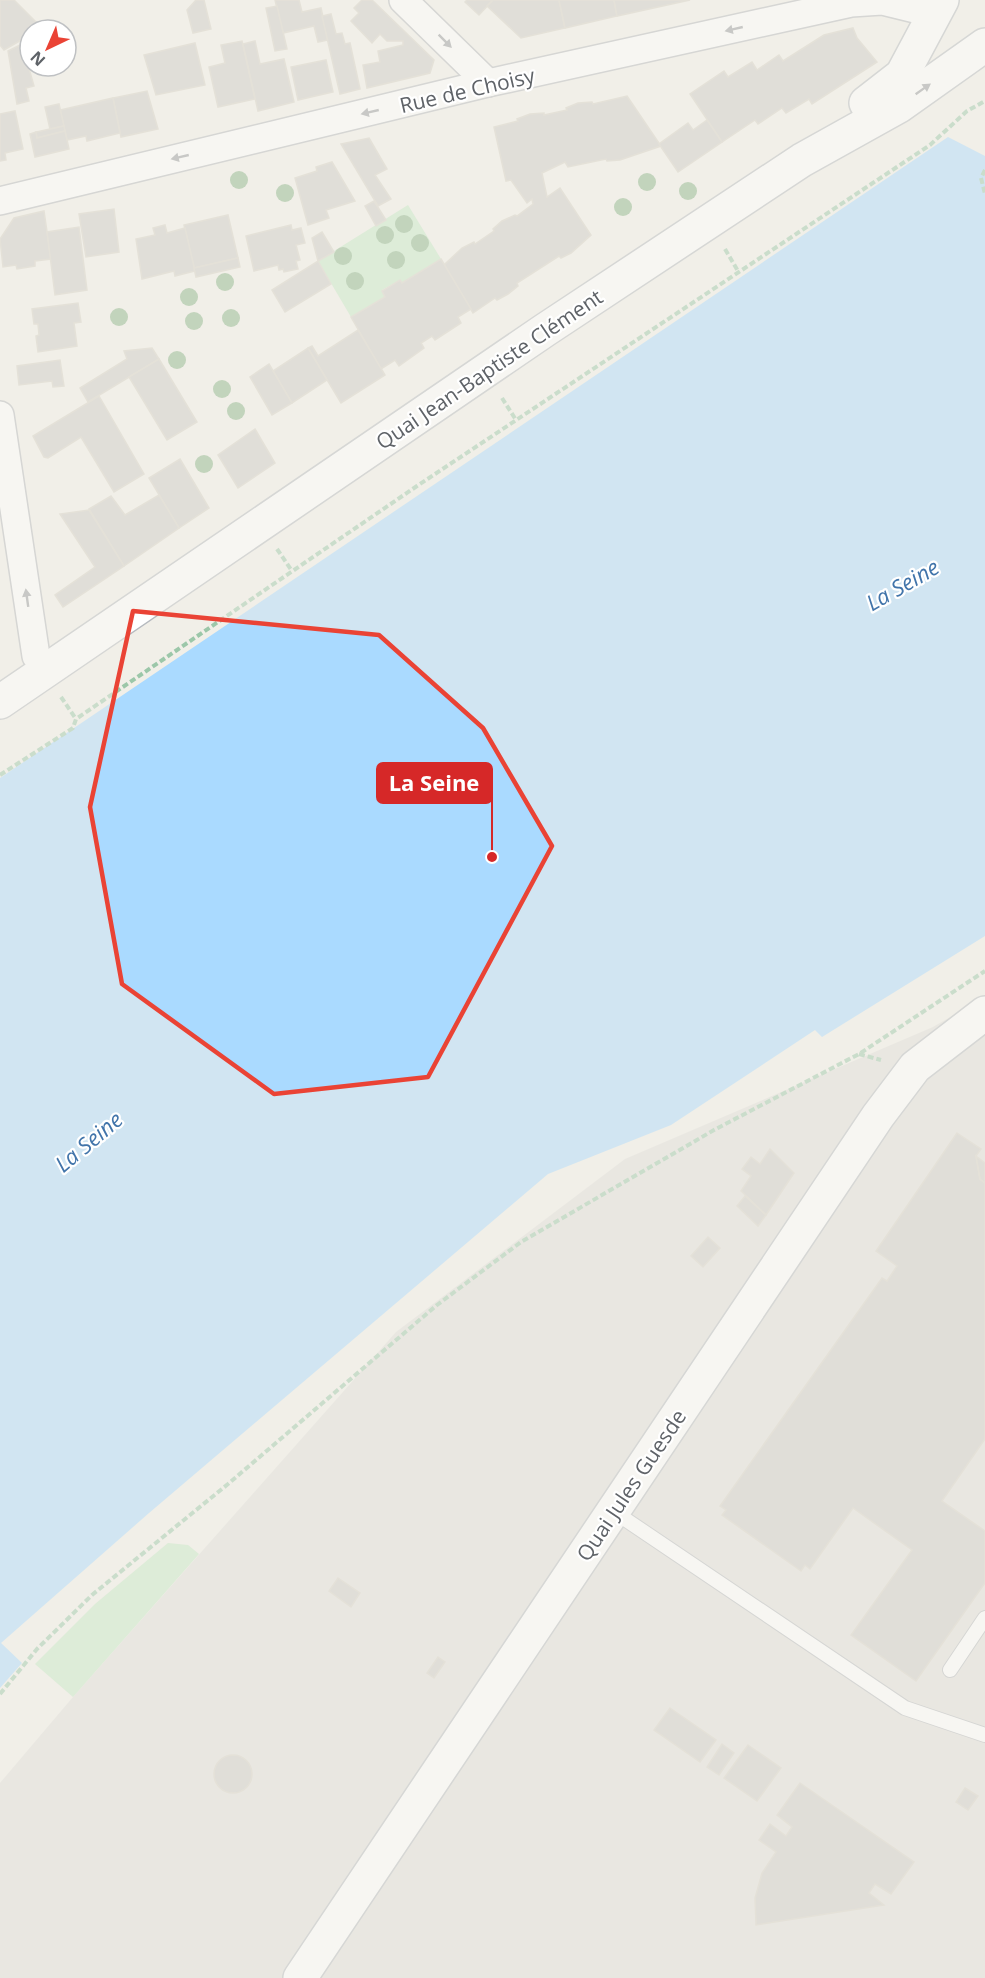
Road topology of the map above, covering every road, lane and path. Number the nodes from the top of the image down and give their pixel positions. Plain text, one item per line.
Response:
1 (403, 0) edge
2 (790, 0) edge
3 (938, 7) edge
4 (771, 20) junction
5 (985, 45) edge
6 (488, 83) junction
7 (985, 101) edge
8 (985, 170) edge
9 (985, 194) edge
10 (0, 201) edge
11 (721, 243) dead end
12 (738, 271) junction
13 (497, 390) dead end
14 (0, 415) edge
15 (516, 420) junction
16 (273, 543) dead end
17 (292, 571) junction
18 (36, 656) junction
19 (0, 680) edge
20 (57, 691) dead end
21 (0, 702) edge
22 (76, 719) junction
23 (0, 775) edge
24 (985, 971) edge
25 (985, 1012) edge
26 (613, 1511) junction
27 (985, 1618) edge
28 (950, 1670) dead end
29 (0, 1694) edge
30 (985, 1736) edge
31 (300, 1978) edge

1 -> 6 street
2 - 4 lane
3 - 4 street, Rue de Choisy
3 - 18 main road, Quai Jean-Baptiste Clément
4 -> 6 street, Rue de Choisy
21 -> 5 main road, Quai Jean-Baptiste Clément
6 -> 10 street, Rue de Choisy
7 - 12 path
8 - 9 path
11 - 12 path
12 - 15 path
13 - 15 path
18 -> 14 street
15 - 17 path
16 - 17 path
17 - 22 path
18 - 19 main road, Quai Jean-Baptiste Clément
20 - 22 path
22 - 23 path
24 - 29 path
25 - 26 main road, Quai Jules Guesde
26 - 30 lane
26 - 31 main road, Quai Jules Guesde
27 - 28 lane

